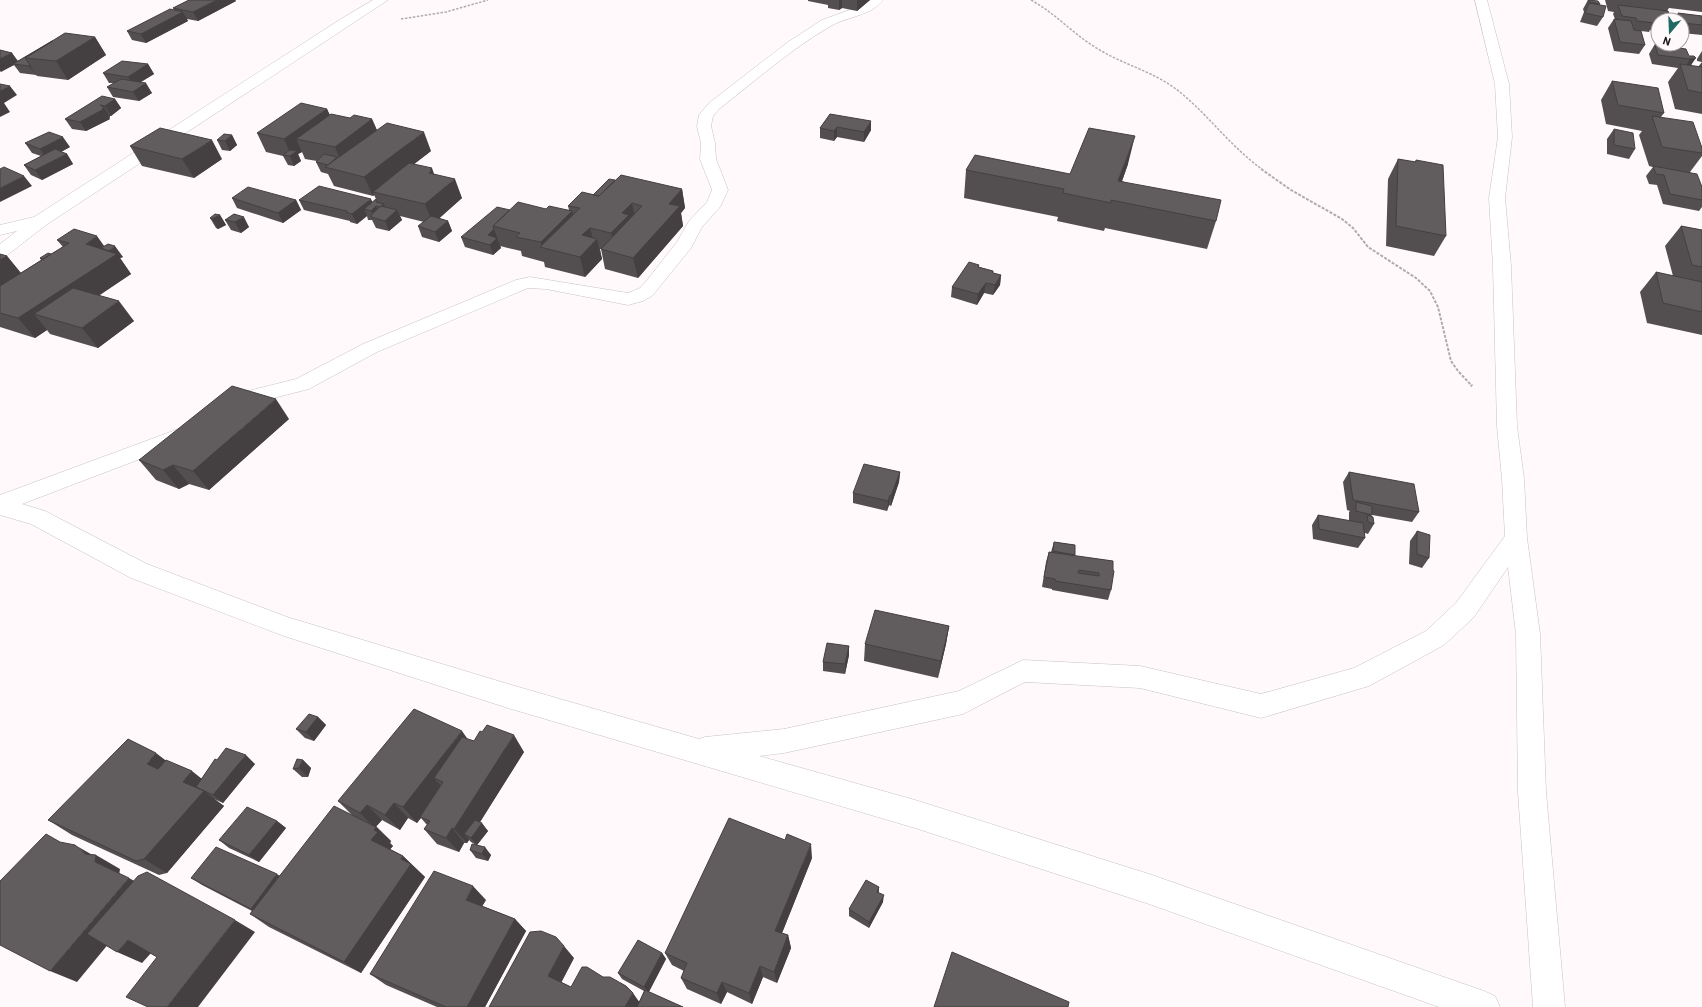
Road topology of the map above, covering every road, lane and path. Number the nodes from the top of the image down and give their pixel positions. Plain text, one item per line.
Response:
1 (382, 0) edge
2 (488, 0) edge
3 (877, 0) edge
4 (1031, 0) edge
5 (1481, 0) edge
6 (345, 22) junction
7 (40, 220) junction
8 (0, 230) edge
9 (0, 252) edge
10 (223, 413) edge
11 (204, 424) edge
12 (1507, 426) junction
13 (0, 504) edge
14 (0, 507) edge
15 (1516, 538) junction
16 (694, 750) junction
17 (1484, 1007) edge
18 (1550, 1007) edge

1 - 6 street
2 - 6 path
3 - 10 street
4 - 12 path
5 - 12 street
6 - 7 street
7 - 8 street
7 - 9 street
11 - 13 street
12 - 15 street
14 - 16 street
15 - 16 street
15 - 18 street
16 - 17 street

